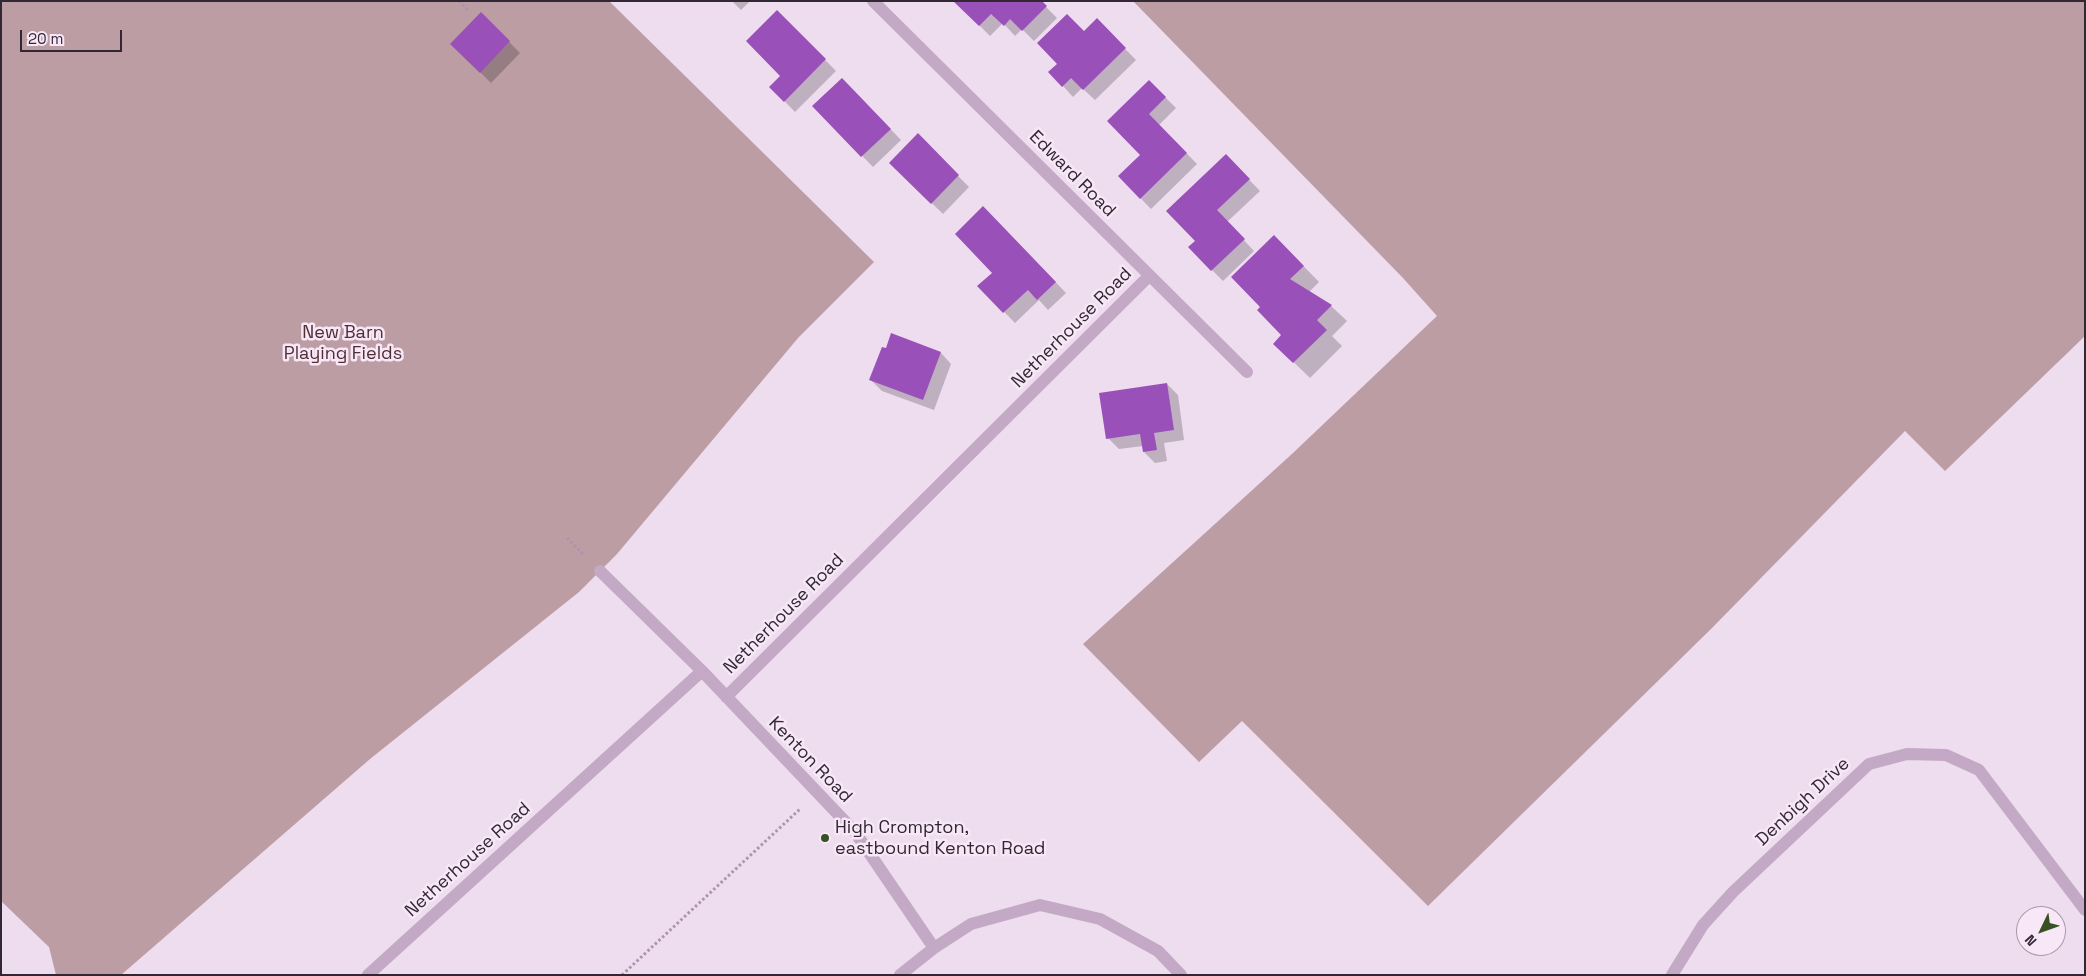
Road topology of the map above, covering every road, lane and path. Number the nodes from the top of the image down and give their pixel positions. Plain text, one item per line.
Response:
1 (459, 1) edge
2 (873, 1) edge
3 (468, 10) dead end
4 (1149, 276) junction
5 (1247, 372) dead end
6 (600, 572) dead end
7 (702, 671) junction
8 (726, 697) junction
9 (817, 793) junction
10 (2085, 910) edge
11 (934, 948) junction
12 (368, 975) edge
13 (622, 975) edge
14 (900, 975) edge
15 (1181, 975) edge
16 (1672, 975) edge

1 - 3 path
2 - 4 street, Edward Road
4 - 5 street, Edward Road
4 - 8 street, Netherhouse Road
6 - 7 street
7 - 8 street, Netherhouse Road
7 - 12 street, Netherhouse Road
8 - 9 street, Kenton Road
9 - 11 street, Kenton Road
9 - 13 path
10 - 16 street, Denbigh Drive
11 - 14 street
11 - 15 street

